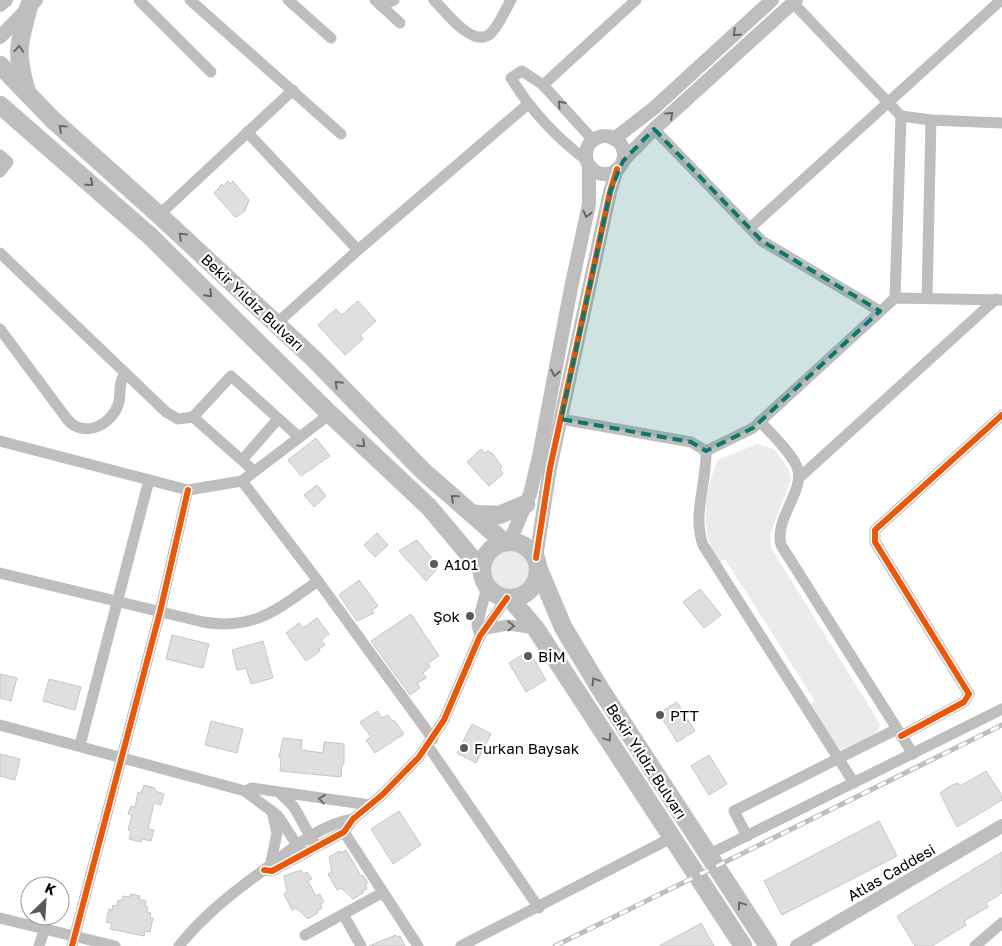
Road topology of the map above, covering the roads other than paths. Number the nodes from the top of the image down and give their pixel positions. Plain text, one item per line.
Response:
1 (6, 0) edge
2 (139, 0) edge
3 (190, 0) edge
4 (288, 0) edge
5 (394, 0) edge
6 (434, 0) edge
7 (511, 0) edge
8 (636, 0) edge
9 (772, 0) edge
10 (1001, 0) edge
11 (795, 2) edge
12 (32, 3) edge
13 (378, 3) edge
14 (0, 5) edge
15 (400, 23) dead end
16 (0, 37) edge
17 (331, 38) dead end
18 (0, 65) edge
19 (212, 72) dead end
20 (543, 85) junction
21 (292, 90) junction
22 (27, 92) junction
23 (886, 104) junction
24 (527, 105) junction
25 (2, 108) edge
26 (900, 116) junction
27 (930, 120) junction
28 (1002, 123) edge
29 (654, 128) junction
30 (247, 132) junction
31 (341, 134) dead end
32 (614, 139) junction
33 (593, 140) junction
34 (0, 155) edge
35 (588, 163) junction
36 (620, 165) junction
37 (0, 172) edge
38 (159, 215) junction
39 (750, 228) junction
40 (358, 250) junction
41 (0, 253) edge
42 (895, 298) junction
43 (927, 298) junction
44 (999, 299) edge
45 (880, 311) junction
46 (276, 324) junction
47 (0, 329) edge
48 (125, 374) junction
49 (330, 414) junction
50 (1002, 415) edge
51 (193, 417) junction
52 (278, 419) junction
53 (561, 419) junction
54 (760, 421) junction
55 (299, 437) junction
56 (0, 441) edge
57 (706, 451) junction
58 (243, 459) junction
59 (254, 471) junction
60 (799, 478) junction
61 (150, 480) junction
62 (242, 481) junction
63 (188, 490) junction
64 (526, 504) junction
65 (472, 514) junction
66 (507, 541) junction
67 (537, 564) junction
68 (481, 569) junction
69 (0, 573) edge
70 (318, 580) junction
71 (487, 587) junction
72 (508, 598) junction
73 (117, 601) junction
74 (160, 612) junction
75 (536, 629) junction
76 (483, 632) junction
77 (1002, 710) edge
78 (0, 725) edge
79 (899, 732) junction
80 (431, 743) junction
81 (80, 744) junction
82 (912, 754) junction
83 (122, 756) junction
84 (839, 758) junction
85 (854, 783) junction
86 (246, 792) junction
87 (281, 794) junction
88 (370, 805) junction
89 (271, 809) junction
90 (353, 819) junction
91 (1002, 826) edge
92 (344, 832) junction
93 (310, 836) junction
94 (747, 836) junction
95 (673, 837) junction
96 (316, 847) junction
97 (301, 849) junction
98 (708, 855) junction
99 (268, 866) junction
100 (382, 893) junction
101 (539, 908) junction
102 (343, 914) junction
103 (0, 918) edge
104 (1002, 923) edge
105 (45, 928) junction
106 (305, 936) dead end
107 (74, 941) edge
108 (800, 945) edge
109 (39, 946) edge
110 (115, 946) edge
111 (179, 946) edge
112 (361, 946) edge
113 (418, 946) edge
114 (461, 946) edge
115 (743, 946) edge
116 (768, 946) edge
117 (975, 946) edge

1 - 14 street
2 - 19 street
3 - 21 street
4 - 17 street
5 - 13 street
6 - 7 street
8 - 20 street
9 -> 32 street
10 - 23 street
11 - 23 street
29 -> 11 street
12 - 16 street
22 -> 12 main road
13 - 15 street
18 - 22 main road, Bekir Yıldız Bulvarı
20 - 24 street
33 -> 20 street
21 - 30 street
21 - 31 street
38 -> 22 main road, Bekir Yıldız Bulvarı
23 - 26 street
23 - 39 street
24 - 35 street
24 - 40 street
25 -> 49 main road, Bekir Yıldız Bulvarı
26 - 27 street
26 - 42 street
27 - 28 street
27 - 43 street
29 - 36 street
29 - 39 street
30 - 38 street
30 - 40 street
32 - 33 street
32 - 36 street
33 - 35 street
34 - 37 street
35 - 36 street
35 -> 64 street
36 - 53 street
46 -> 38 main road, Bekir Yıldız Bulvarı
39 - 45 street
40 - 46 street
41 - 48 street
42 - 43 street
42 - 45 street
43 - 44 street
44 - 60 street
45 - 54 street
65 -> 46 main road, Bekir Yıldız Bulvarı
47 - 48 street
48 - 51 street
49 - 55 street
49 -> 68 main road, Bekir Yıldız Bulvarı
50 - 79 street
51 - 52 street
51 - 58 street
52 - 55 street
52 - 58 street
53 - 57 street
53 - 67 street
54 - 57 street
54 - 60 street
55 - 59 street
56 - 61 street
57 - 84 street
58 - 59 street
59 - 62 street
60 - 79 street
61 - 63 street
61 - 73 street
62 - 63 street
62 - 70 street
63 - 74 street
64 - 65 main road
64 - 66 street
65 - 66 main road, Bekir Yıldız Bulvarı
66 - 67 main road
66 - 68 main road
67 - 72 main road
98 -> 67 main road, Bekir Yıldız Bulvarı
68 - 71 main road
69 - 73 street
70 - 74 street
70 - 80 street
71 - 72 main road
71 - 76 street
72 - 75 main road, Bekir Yıldız Bulvarı
72 - 76 street
73 - 74 street
73 - 81 street
74 - 83 street
76 -> 75 street
75 -> 95 main road, Bekir Yıldız Bulvarı
76 - 80 street
77 - 82 street
78 - 81 street
79 - 82 street
79 - 84 street
80 - 88 street
80 - 101 street
81 - 83 street
82 - 85 street
83 - 86 street
83 - 107 street
84 - 85 street
84 - 94 street
85 - 94 street
86 - 87 street
86 - 89 street
88 -> 87 street
87 - 93 street
88 - 90 street
89 - 97 street
89 - 99 street
90 - 92 street
90 - 93 street
91 - 108 street, Atlas Caddesi
92 - 96 street
92 - 100 street
93 - 96 street
93 - 97 street
94 - 98 street
95 - 101 street
95 - 115 main road, Bekir Yıldız Bulvarı
96 - 97 street
97 - 99 street
116 -> 98 main road, Bekir Yıldız Bulvarı
99 - 111 street
100 - 102 street
100 - 113 street
101 - 114 street
102 - 106 street
102 - 112 street
103 - 105 street
104 - 117 street
105 - 107 street
105 - 109 street
107 - 110 street

